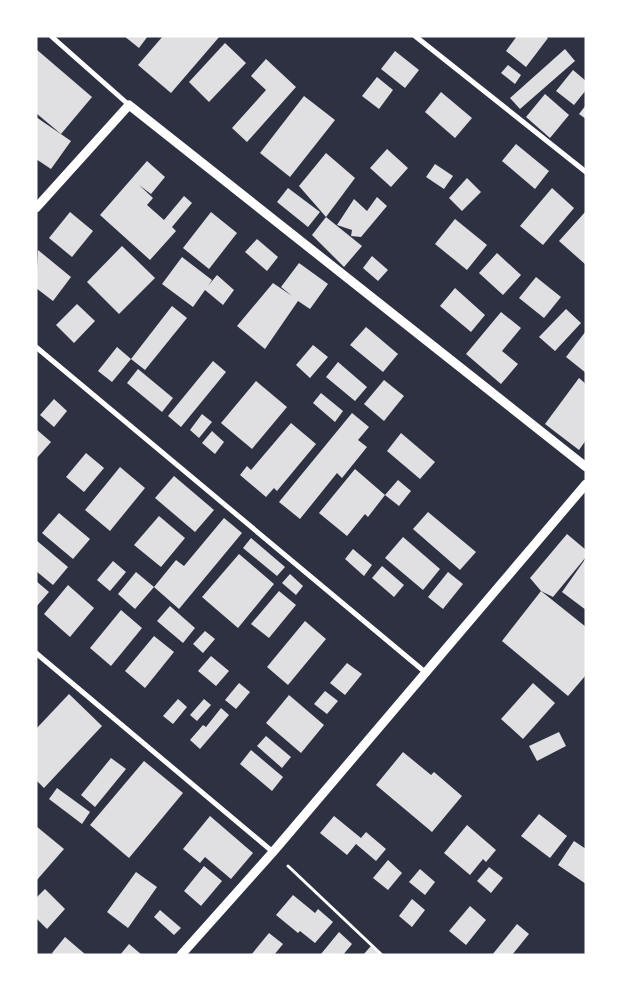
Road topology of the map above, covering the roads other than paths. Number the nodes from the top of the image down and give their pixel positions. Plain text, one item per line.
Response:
1 (52, 36) edge
2 (415, 36) edge
3 (129, 105) junction
4 (586, 172) edge
5 (36, 208) edge
6 (36, 347) edge
7 (586, 467) edge
8 (586, 484) edge
9 (36, 653) edge
10 (425, 672) junction
11 (273, 852) junction
12 (181, 955) edge

1 - 3 street
2 - 4 street
3 - 5 street
3 - 7 street
6 - 10 street
8 - 10 street
9 - 11 street
10 - 11 street
11 - 12 street

